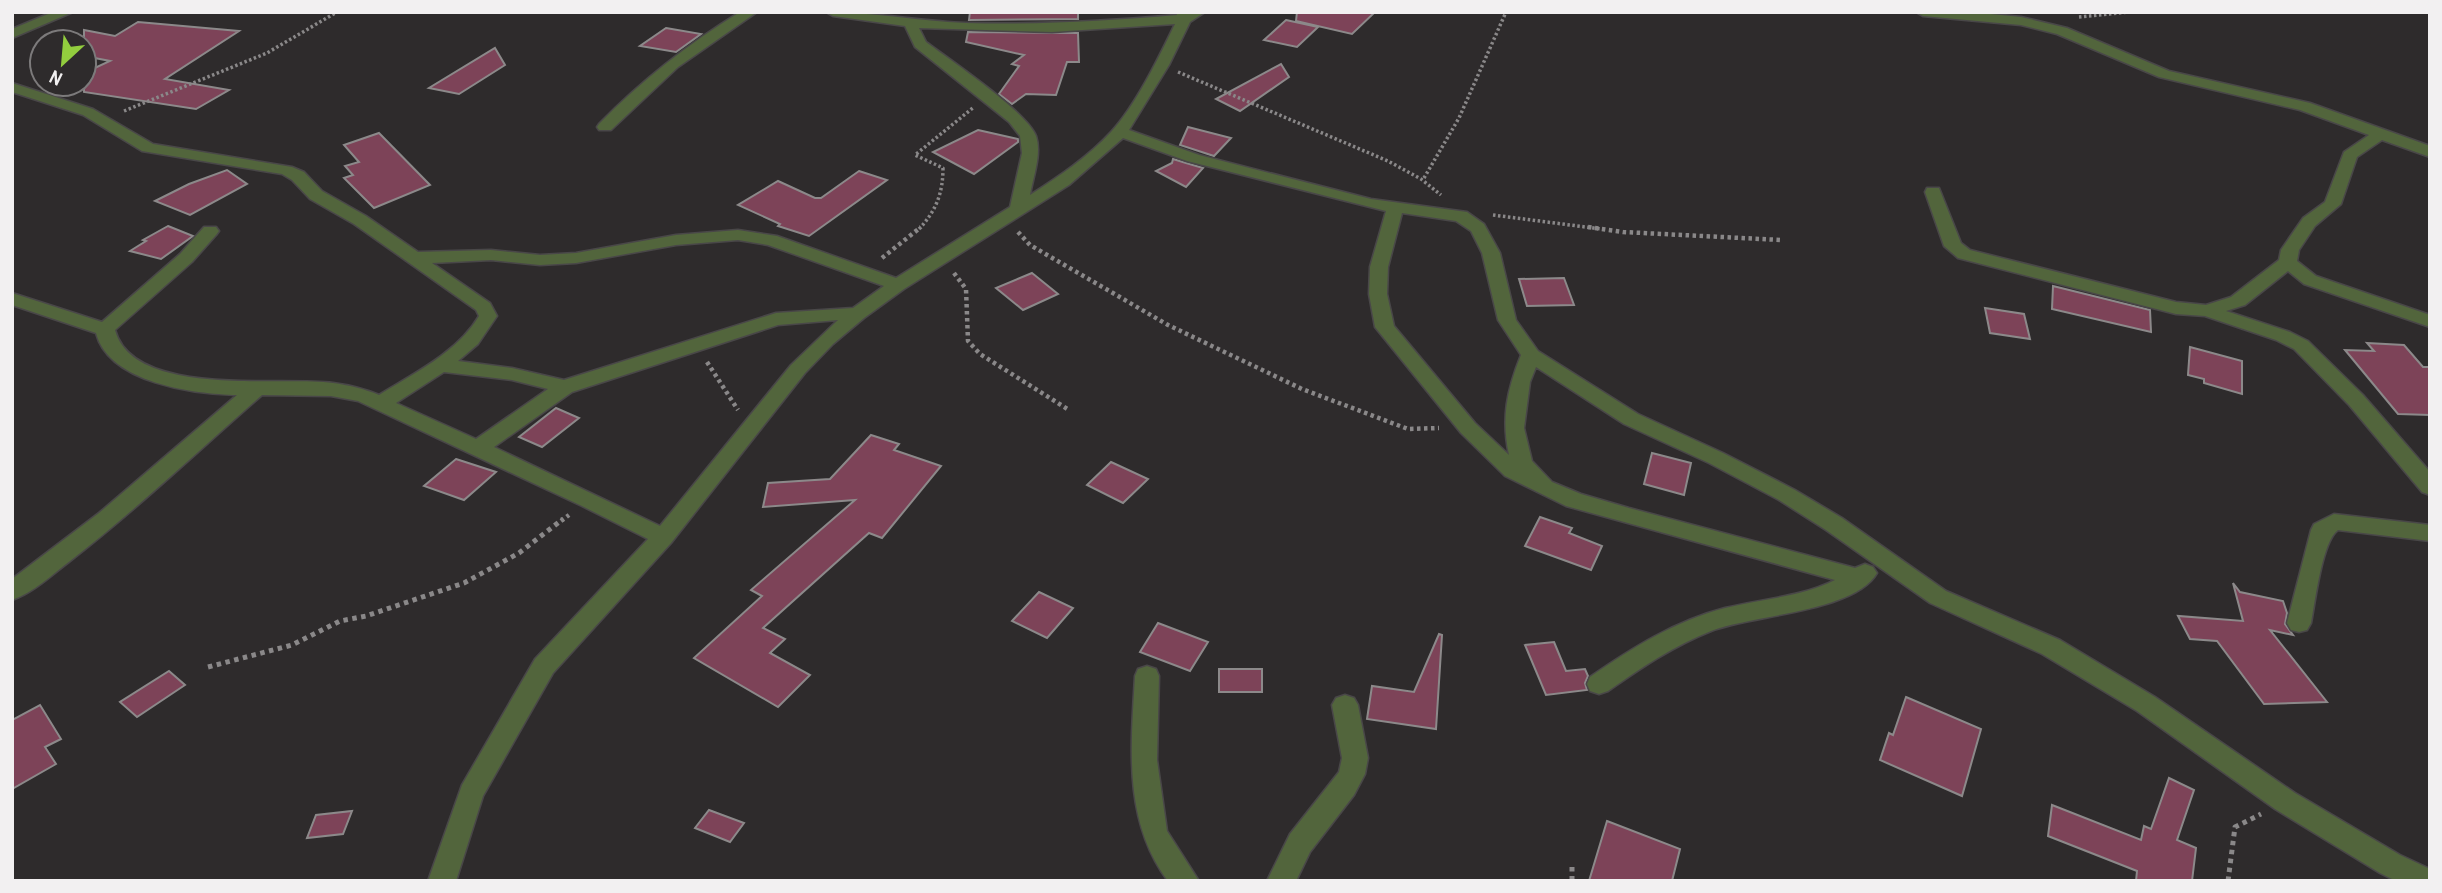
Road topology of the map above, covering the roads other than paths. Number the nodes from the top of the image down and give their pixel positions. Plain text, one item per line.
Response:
1 (66, 12) edge
2 (750, 12) edge
3 (833, 12) edge
4 (1923, 12) edge
5 (1189, 14) edge
6 (910, 23) junction
7 (12, 34) edge
8 (12, 87) edge
9 (605, 127) dead end
10 (1120, 132) junction
11 (2382, 132) junction
12 (2430, 152) edge
13 (1933, 192) dead end
14 (1395, 208) junction
15 (1018, 210) junction
16 (210, 231) dead end
17 (413, 258) junction
18 (2288, 262) junction
19 (898, 285) junction
20 (12, 299) edge
21 (2207, 311) junction
22 (857, 314) junction
23 (2430, 321) edge
24 (105, 329) junction
25 (1531, 355) junction
26 (439, 365) junction
27 (565, 387) junction
28 (257, 388) junction
29 (380, 404) junction
30 (476, 450) junction
31 (1544, 487) junction
32 (2430, 488) edge
33 (2430, 533) edge
34 (663, 537) junction
35 (1883, 559) junction
36 (1859, 578) junction
37 (12, 591) edge
38 (2299, 623) dead end
39 (1147, 676) dead end
40 (1599, 684) dead end
41 (1345, 705) dead end
42 (442, 881) edge
43 (1185, 881) edge
44 (1281, 881) edge
45 (2426, 881) edge

1 - 7 street
2 - 9 street
3 - 6 street
4 - 11 street
5 - 6 street
5 - 10 street
6 - 15 street
8 - 17 street
10 - 14 street
10 - 15 street
11 - 12 street
11 - 18 street
13 - 21 street
14 - 25 street
14 - 31 street
15 - 19 street
16 - 24 street
17 - 19 street
17 - 26 street
18 - 21 street
18 - 23 street
19 - 22 street
20 - 24 street
21 - 32 street
22 - 27 street
22 - 34 street
24 - 28 street
25 - 31 street
25 - 35 street
26 - 27 street
26 - 29 street
27 - 30 street
28 - 29 street
28 - 37 street
29 - 30 street
30 - 34 street
31 - 36 street
33 - 38 street
34 - 42 street
35 - 36 street
35 - 45 street
36 - 40 street
39 - 43 street
41 - 44 street

